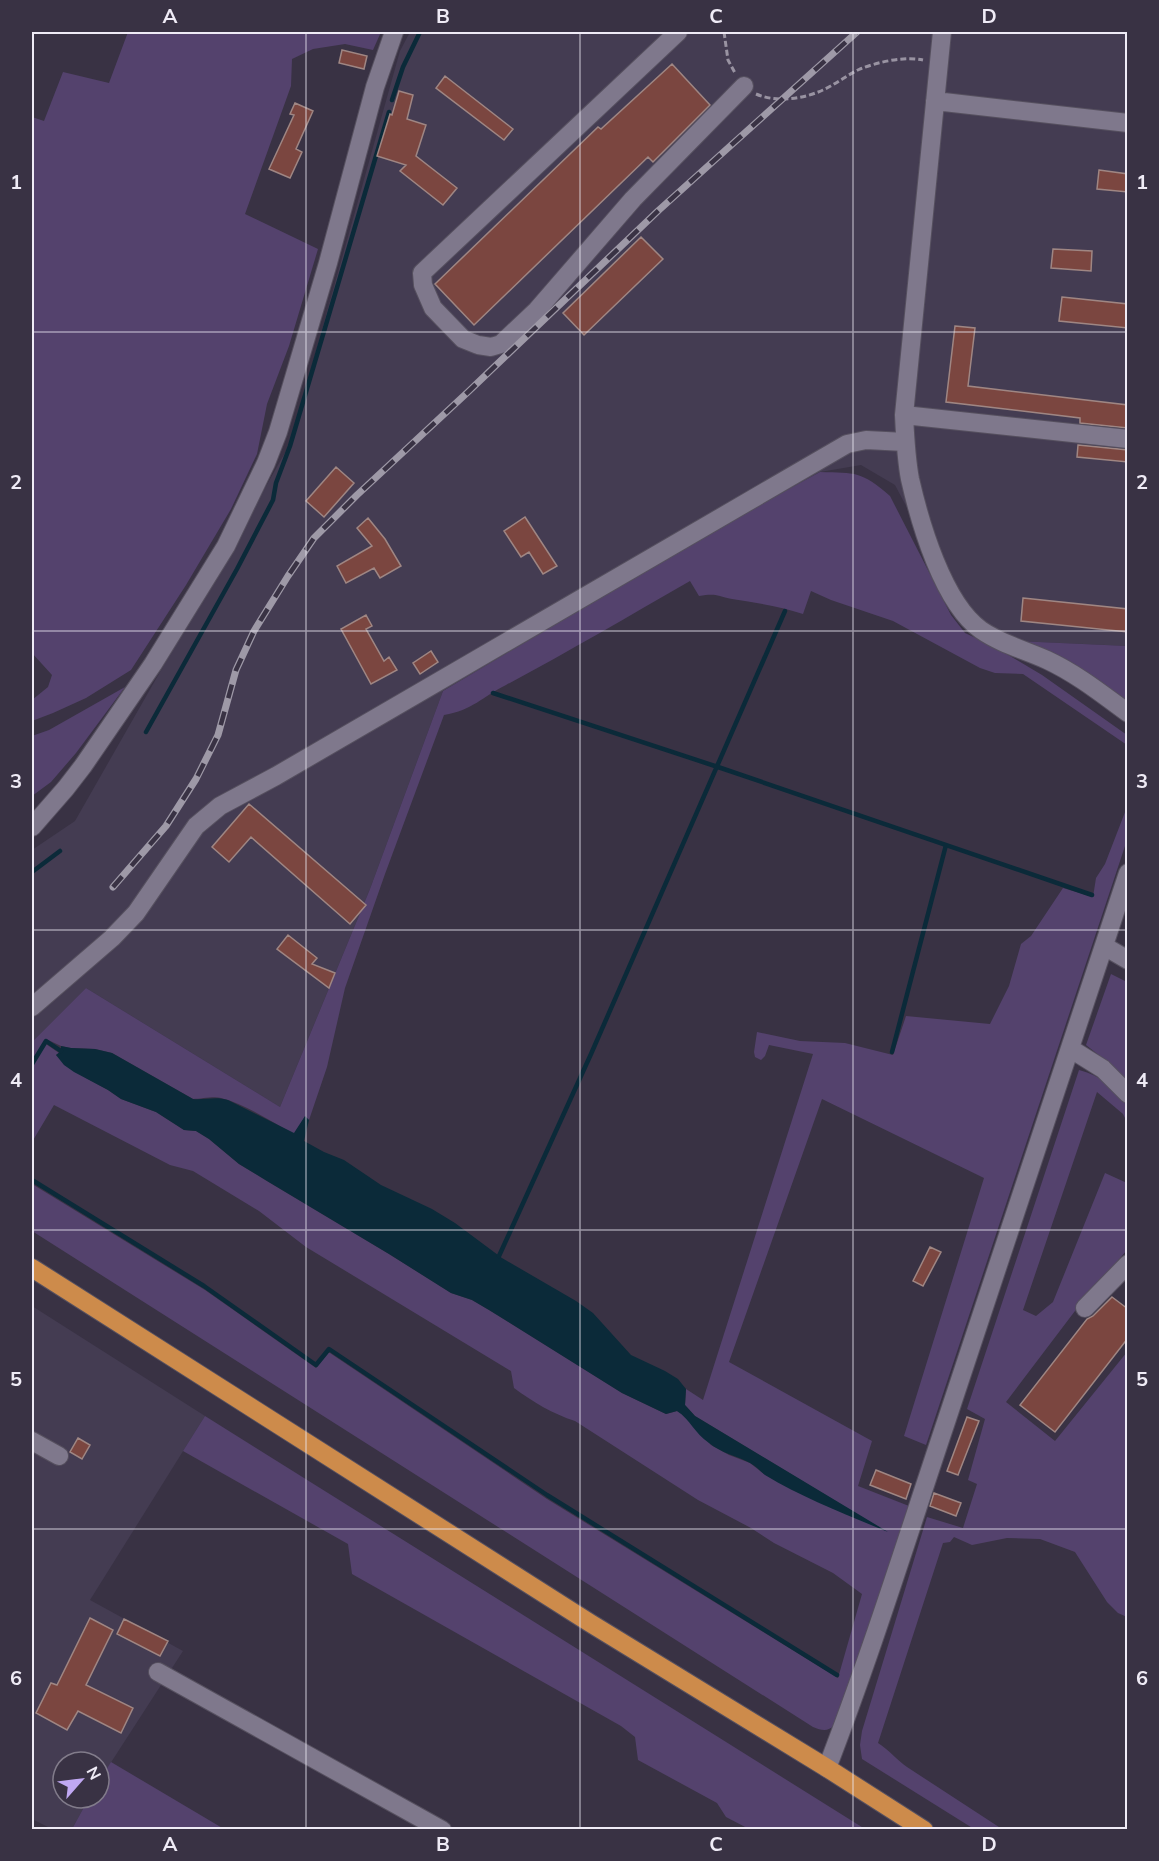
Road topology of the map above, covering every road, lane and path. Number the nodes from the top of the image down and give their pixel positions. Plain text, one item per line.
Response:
1 (394, 32) edge
2 (678, 32) edge
3 (724, 32) edge
4 (942, 32) edge
5 (938, 63) junction
6 (744, 86) junction
7 (935, 101) junction
8 (1128, 123) edge
9 (904, 415) junction
10 (1128, 439) edge
11 (905, 442) junction
12 (1128, 713) edge
13 (32, 827) edge
14 (1128, 873) edge
15 (1104, 946) junction
16 (1128, 960) edge
17 (32, 1007) edge
18 (1071, 1049) junction
19 (1128, 1094) edge
20 (1128, 1264) edge
21 (32, 1268) edge
22 (1085, 1308) dead end
23 (32, 1441) edge
24 (59, 1456) dead end
25 (158, 1672) dead end
26 (827, 1768) junction
27 (442, 1830) edge
28 (924, 1830) edge

1 - 13 street
2 - 6 street
3 - 6 path
4 - 5 street
5 - 6 path
5 - 7 street
7 - 8 street
7 - 9 street
9 - 10 street
9 - 11 street
11 - 12 street
11 - 17 street
14 - 15 street
15 - 16 street
15 - 18 street
18 - 19 street
18 - 26 street
20 - 22 street
21 - 26 highway
23 - 24 street
25 - 27 street
26 - 28 highway

